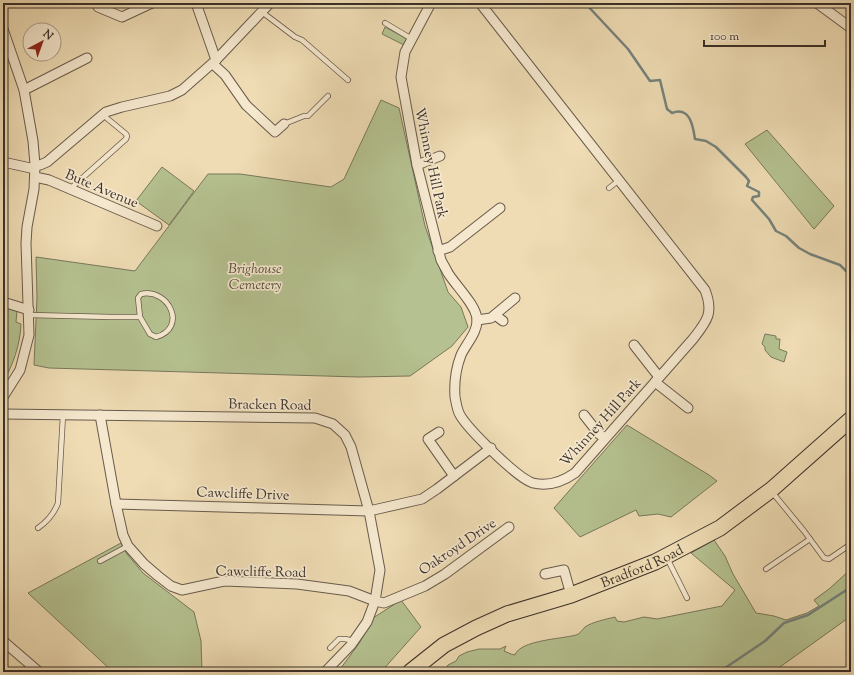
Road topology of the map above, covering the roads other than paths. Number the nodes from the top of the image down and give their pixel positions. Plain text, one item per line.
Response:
1 (152, 3) edge
2 (196, 3) edge
3 (270, 3) edge
4 (432, 3) edge
5 (480, 3) edge
6 (817, 3) edge
7 (98, 7) dead end
8 (262, 12) junction
9 (385, 23) dead end
10 (851, 28) edge
11 (3, 29) edge
12 (412, 39) junction
13 (87, 58) dead end
14 (214, 62) junction
15 (348, 80) dead end
16 (24, 90) junction
17 (328, 96) dead end
18 (103, 115) junction
19 (284, 124) joint
20 (440, 156) dead end
21 (3, 162) edge
22 (417, 166) junction
23 (35, 170) junction
24 (618, 181) junction
25 (609, 188) dead end
26 (69, 190) junction
27 (500, 208) dead end
28 (157, 226) dead end
29 (438, 251) junction
30 (514, 298) dead end
31 (3, 302) edge
32 (29, 313) junction
33 (495, 315) junction
34 (140, 317) junction
35 (477, 320) junction
36 (503, 321) dead end
37 (634, 345) dead end
38 (657, 380) junction
39 (3, 397) edge
40 (688, 408) dead end
41 (3, 414) edge
42 (584, 414) dead end
43 (63, 415) junction
44 (100, 415) junction
45 (850, 421) edge
46 (439, 432) dead end
47 (605, 438) junction
48 (491, 448) junction
49 (454, 476) junction
50 (771, 490) junction
51 (116, 504) junction
52 (369, 511) junction
53 (510, 527) dead end
54 (38, 528) dead end
55 (810, 539) junction
56 (851, 544) edge
57 (128, 546) junction
58 (666, 557) junction
59 (100, 562) dead end
60 (766, 569) dead end
61 (545, 574) dead end
62 (571, 595) junction
63 (687, 598) dead end
64 (375, 601) junction
65 (3, 641) edge
66 (354, 641) junction
67 (330, 648) dead end
68 (39, 672) edge
69 (326, 672) edge
70 (410, 672) edge

1 - 7 street
2 - 14 street
3 - 8 street
4 - 12 street, Whinney Hill Park
5 - 24 street, Whinney Hill Park
6 - 10 street
8 - 14 street
8 - 15 lane
9 - 12 lane
11 - 16 street
12 - 22 street, Whinney Hill Park
13 - 16 street
14 - 18 street
14 - 19 street
16 - 23 street
17 - 19 lane
18 - 23 street
18 - 26 lane
20 - 22 street
21 - 23 street, Bute Avenue
22 - 29 street, Whinney Hill Park
23 - 26 street, Bute Avenue
23 - 32 street
24 - 25 lane
24 - 38 street, Whinney Hill Park
26 - 28 street, Bute Avenue
27 - 29 street
29 - 35 street, Whinney Hill Park
30 - 33 street
31 - 32 street
32 - 34 lane
32 - 39 street
33 - 35 street
33 - 36 street
34 - 34 lane
35 - 48 street, Whinney Hill Park
37 - 38 street
38 - 40 street
38 - 47 street, Whinney Hill Park
41 - 43 street, Bracken Road
42 - 47 street
43 - 44 street, Bracken Road
43 - 54 lane
44 - 51 street, Cawcliffe Road
44 - 52 street, Bracken Road
45 - 50 main road, Bradford Road
46 - 49 street
47 - 48 street, Whinney Hill Park
48 - 49 street, Cawcliffe Drive
49 - 52 street, Cawcliffe Drive
50 - 55 lane
50 - 58 main road, Bradford Road
51 - 52 street, Cawcliffe Drive
51 - 57 street, Cawcliffe Road
52 - 64 street, Bracken Road
53 - 64 street, Oakroyd Drive
55 - 56 lane
55 - 60 lane
57 - 59 lane
57 - 64 street, Cawcliffe Road
58 - 62 main road, Bradford Road
58 - 63 lane
61 - 62 street
62 - 70 main road, Bradford Road
64 - 66 street, Bracken Road
65 - 68 street
66 - 67 lane
66 - 69 street, Bracken Road

